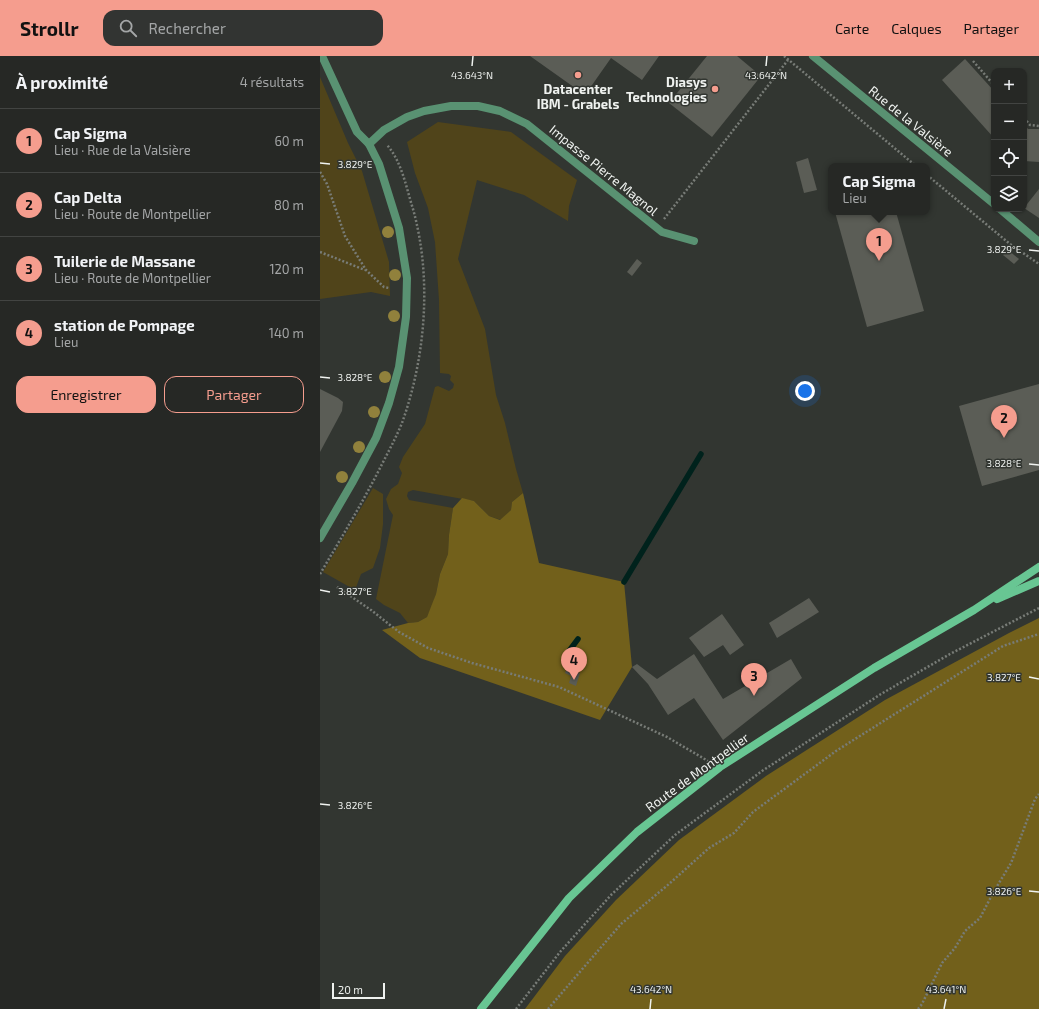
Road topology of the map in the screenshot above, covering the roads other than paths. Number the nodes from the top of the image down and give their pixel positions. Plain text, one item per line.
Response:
1 (322, 56) edge
2 (813, 56) edge
3 (369, 144) junction
4 (991, 202) edge
5 (1004, 212) edge
6 (694, 241) dead end
7 (1039, 242) edge
8 (320, 538) edge
9 (1039, 568) edge
10 (1039, 581) edge
11 (974, 610) junction
12 (481, 1009) edge

1 - 3 street
2 - 4 street, Rue de la Valsière
3 - 6 street, Impasse Pierre Magnol
3 - 8 street
5 - 7 street
9 - 11 main road, Route de Montpellier
10 - 11 main road, Route de Montpellier
11 - 12 main road, Route de Montpellier

